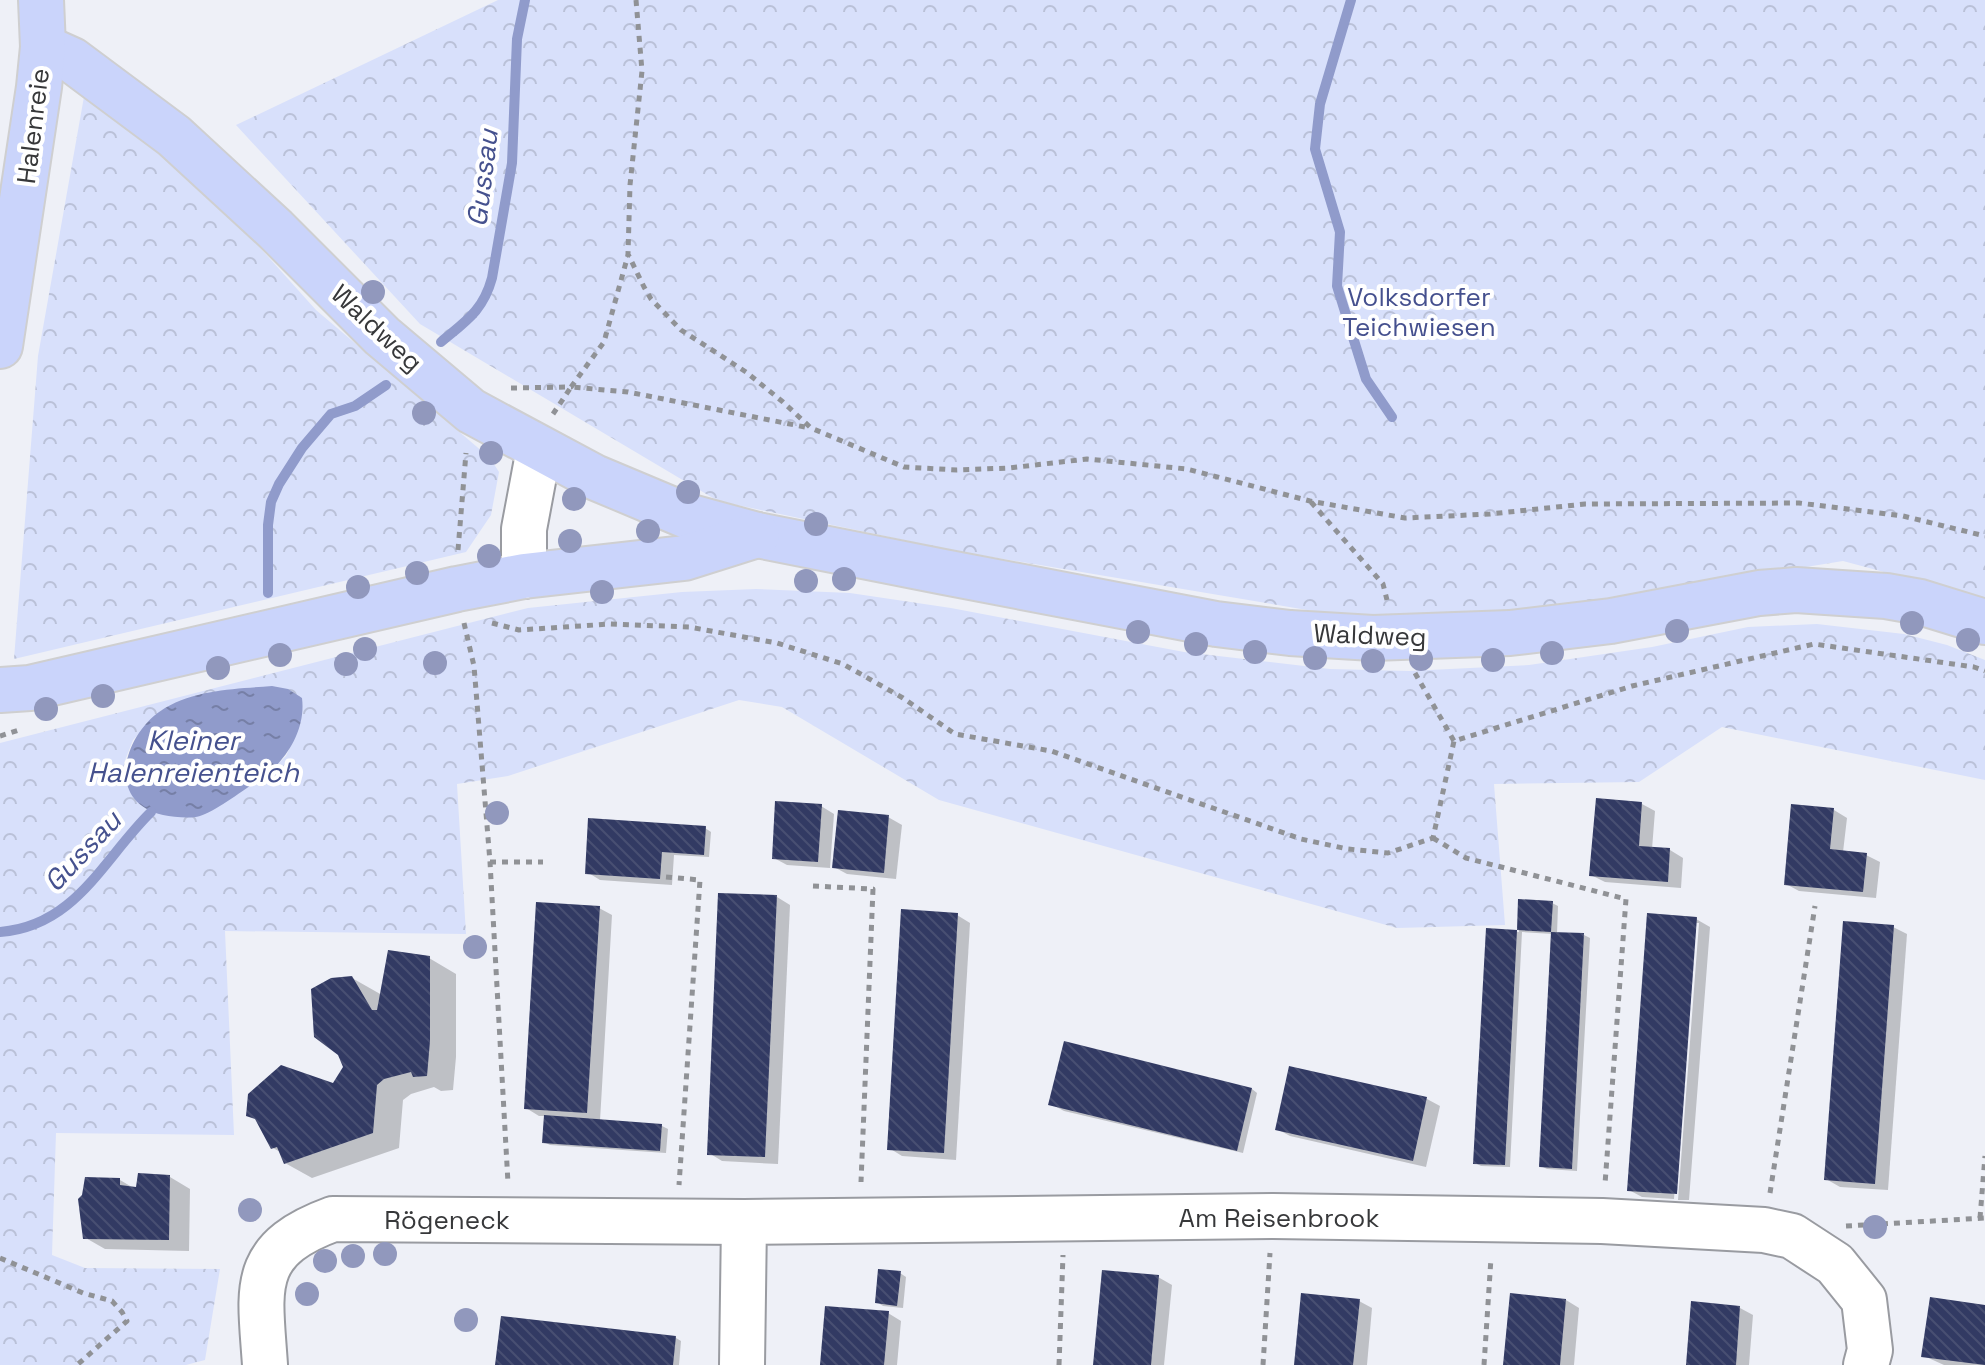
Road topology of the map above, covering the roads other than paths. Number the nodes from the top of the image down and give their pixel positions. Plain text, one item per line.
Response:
1 (41, 0) edge
2 (43, 47) junction
3 (0, 346) edge
4 (539, 449) junction
5 (757, 535) junction
6 (524, 576) junction
7 (1985, 622) edge
8 (0, 690) edge
9 (744, 1222) junction
10 (265, 1365) edge
11 (742, 1365) edge
12 (1866, 1365) edge

1 - 2 main road, Halenreie
2 - 3 main road, Halenreie
2 - 4 main road, Waldweg
4 - 5 main road, Waldweg
4 - 6 street
5 - 6 main road, Waldweg
5 - 7 main road, Waldweg
6 - 8 main road, Waldweg
9 - 10 street, Rögeneck
9 - 11 street
9 - 12 street, Am Reisenbrook

